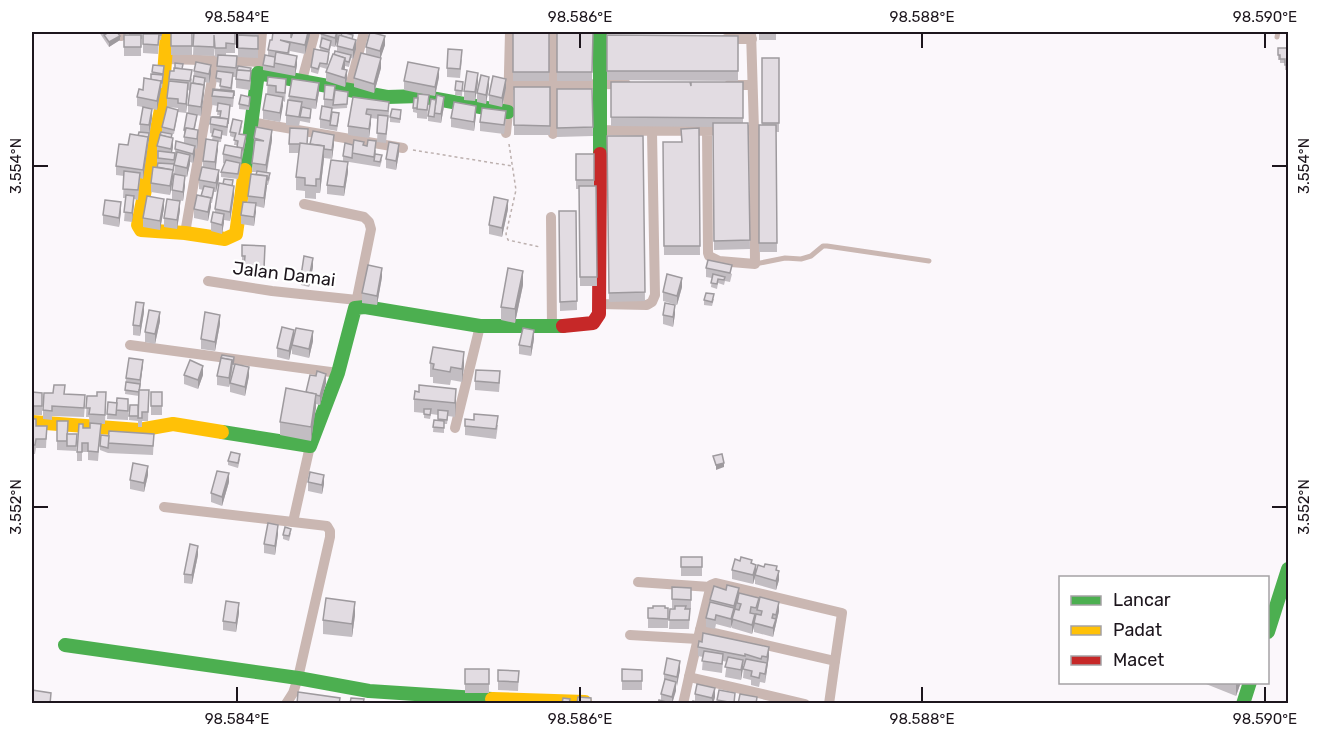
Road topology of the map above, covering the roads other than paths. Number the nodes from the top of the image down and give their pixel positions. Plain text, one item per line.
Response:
1 (167, 32) edge
2 (262, 32) edge
3 (315, 32) edge
4 (364, 32) edge
5 (510, 32) edge
6 (554, 32) edge
7 (603, 35) edge
8 (751, 35) edge
9 (716, 39) edge
10 (168, 58) junction
11 (215, 62) junction
12 (259, 68) junction
13 (302, 80) junction
14 (600, 84) junction
15 (633, 84) edge
16 (509, 85) junction
17 (554, 85) junction
18 (720, 85) edge
19 (752, 85) junction
20 (349, 90) junction
21 (508, 112) junction
22 (251, 122) junction
23 (599, 130) junction
24 (707, 130) junction
25 (754, 130) junction
26 (652, 132) junction
27 (506, 133) road end
28 (553, 134) dead end
29 (403, 148) road end
30 (304, 204) dead end
31 (551, 217) dead end
32 (185, 233) junction
33 (929, 261) dead end
34 (755, 264) junction
35 (208, 280) dead end
36 (356, 304) junction
37 (600, 304) junction
38 (480, 326) junction
39 (552, 327) junction
40 (130, 345) dead end
41 (338, 373) junction
42 (32, 422) edge
43 (455, 428) dead end
44 (310, 446) junction
45 (164, 507) dead end
46 (293, 522) junction
47 (1288, 569) edge
48 (638, 582) dead end
49 (710, 587) junction
50 (1269, 629) edge
51 (699, 634) junction
52 (630, 635) dead end
53 (65, 645) dead end
54 (835, 661) junction
55 (689, 677) junction
56 (298, 678) junction
57 (1249, 684) edge
58 (523, 702) edge
59 (585, 702) edge
60 (286, 704) edge
61 (683, 704) edge
62 (805, 704) edge
63 (829, 704) edge
64 (1243, 704) edge

1 - 10 street
2 - 12 street
3 - 13 street
4 - 20 street
5 - 16 street
6 - 17 street
7 - 14 street
8 - 9 street
8 - 19 street
10 - 11 street
10 - 32 street
11 - 12 street
11 - 32 street
12 - 13 street
12 - 22 street
13 - 20 street
14 - 15 street
14 - 17 street
14 - 23 street
16 - 17 street
16 - 21 street
17 - 28 street
18 - 19 street
19 - 25 street
20 - 21 street
21 - 27 street
22 - 29 street
22 - 32 street
23 - 26 street
23 - 37 street
24 - 25 street
24 - 26 street
24 - 34 street
25 - 34 street
26 - 37 street
30 - 36 street
31 - 39 street
33 - 34 lane
35 - 36 street, Jalan Damai
36 - 38 street
36 - 41 street
37 - 39 street
38 - 39 street
38 - 43 street
40 - 41 street
41 - 44 street
42 - 44 street
44 - 46 street
45 - 46 street
46 - 56 street
47 - 50 street
48 - 49 street
49 - 51 street
49 - 54 street
51 - 52 street
51 - 54 street
51 - 55 street
53 - 56 street
54 - 63 street
55 - 61 street
55 - 62 street
56 - 58 street
56 - 60 street
57 - 64 street
58 - 59 street

